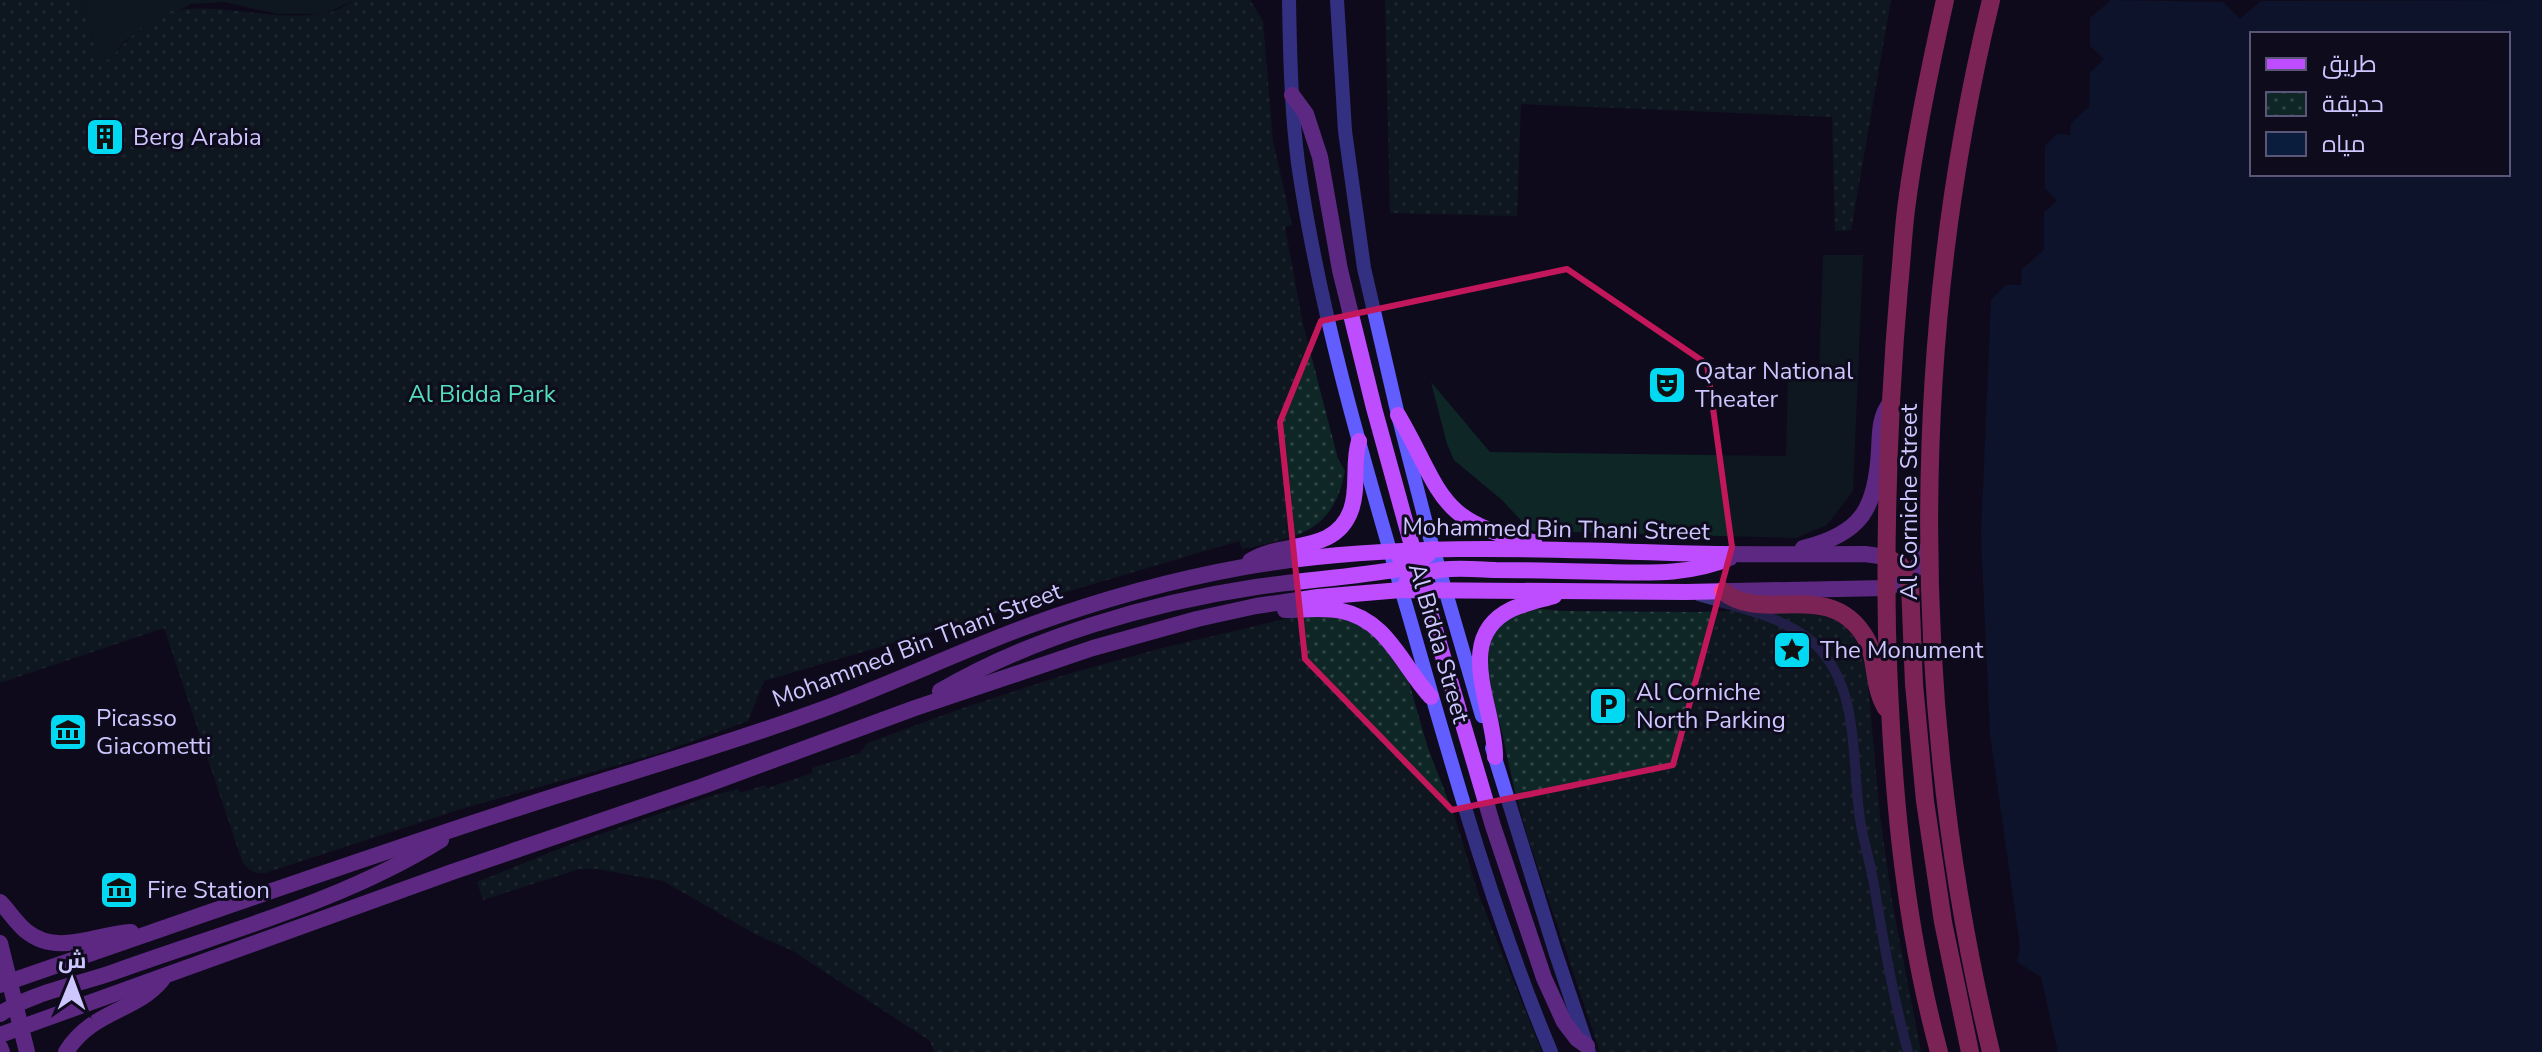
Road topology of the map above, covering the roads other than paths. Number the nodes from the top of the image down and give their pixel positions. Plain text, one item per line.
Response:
1 (1289, 0) edge
2 (1337, 0) edge
3 (1945, 0) edge
4 (1991, 0) edge
5 (1292, 95) junction
6 (1890, 403) junction
7 (1398, 415) junction
8 (1359, 441) junction
9 (1929, 545) junction
10 (1433, 549) junction
11 (1567, 549) junction
12 (1389, 551) junction
13 (1778, 554) junction
14 (1739, 555) junction
15 (1886, 557) junction
16 (1242, 568) junction
17 (1416, 570) junction
18 (1908, 577) junction
19 (1886, 588) junction
20 (1445, 589) junction
21 (1401, 590) junction
22 (1723, 591) junction
23 (1570, 592) junction
24 (1686, 592) junction
25 (1256, 606) junction
26 (1431, 697) junction
27 (915, 708) junction
28 (1889, 714) junction
29 (1495, 757) junction
30 (466, 825) junction
31 (0, 902) edge
32 (153, 933) junction
33 (0, 943) edge
34 (165, 976) junction
35 (4, 983) edge
36 (4, 1009) edge
37 (20, 1028) junction
38 (0, 1035) edge
39 (1588, 1049) edge
40 (27, 1052) edge
41 (66, 1052) edge
42 (1551, 1052) edge
43 (1908, 1052) edge
44 (1939, 1052) edge
45 (1970, 1052) edge
46 (1991, 1052) edge

1 - 5 main road, Al Bidda Street
2 - 7 main road, Al Bidda Street
3 - 6 highway, Al Corniche Street
4 - 9 highway, Al Corniche Street
5 - 8 main road, Al Bidda Street
5 - 17 main road
6 - 13 main road
6 - 15 highway, Al Corniche Street
7 - 10 main road, Al Bidda Street
7 - 11 main road
8 - 12 main road, Al Bidda Street
8 - 16 main road
9 - 18 main road
9 - 46 highway, Al Corniche Street
10 - 11 main road, Mohammed Bin Thani Street
10 - 17 main road, Mohammed Bin Thani Street
11 - 14 main road, Mohammed Bin Thani Street
12 - 16 main road, Mohammed Bin Thani Street
12 - 17 main road, Mohammed Bin Thani Street
13 - 14 main road, Mohammed Bin Thani Street
13 - 15 main road, Mohammed Bin Thani Street
14 - 17 main road
15 - 18 highway
15 - 19 highway, Al Corniche Street
16 - 30 main road, Mohammed Bin Thani Street
17 - 20 main road, Mohammed Bin Thani Street
17 - 21 main road, Mohammed Bin Thani Street
17 - 27 main road
17 - 39 main road
18 - 19 main road, Mohammed Bin Thani Street
18 - 45 highway
19 - 22 main road, Mohammed Bin Thani Street
19 - 28 highway, Al Corniche Street
20 - 23 main road, Mohammed Bin Thani Street
20 - 29 main road, Al Bidda Street
21 - 25 main road, Mohammed Bin Thani Street
21 - 26 main road, Al Bidda Street
22 - 24 main road, Mohammed Bin Thani Street
22 - 28 highway
23 - 24 main road, Mohammed Bin Thani Street
23 - 29 main road
24 - 43 street, Mohammed Bin Thani Street
25 - 26 main road
25 - 27 main road, Mohammed Bin Thani Street
26 - 42 main road, Al Bidda Street
27 - 34 main road, Mohammed Bin Thani Street
28 - 44 highway, Al Corniche Street
29 - 39 main road, Al Bidda Street
30 - 32 main road, Mohammed Bin Thani Street
30 - 36 main road
31 - 32 main road
32 - 35 main road, Mohammed Bin Thani Street
33 - 35 main road
34 - 37 main road, Mohammed Bin Thani Street
34 - 41 main road
35 - 36 main road
36 - 37 main road
37 - 38 main road, Mohammed Bin Thani Street
37 - 40 main road

